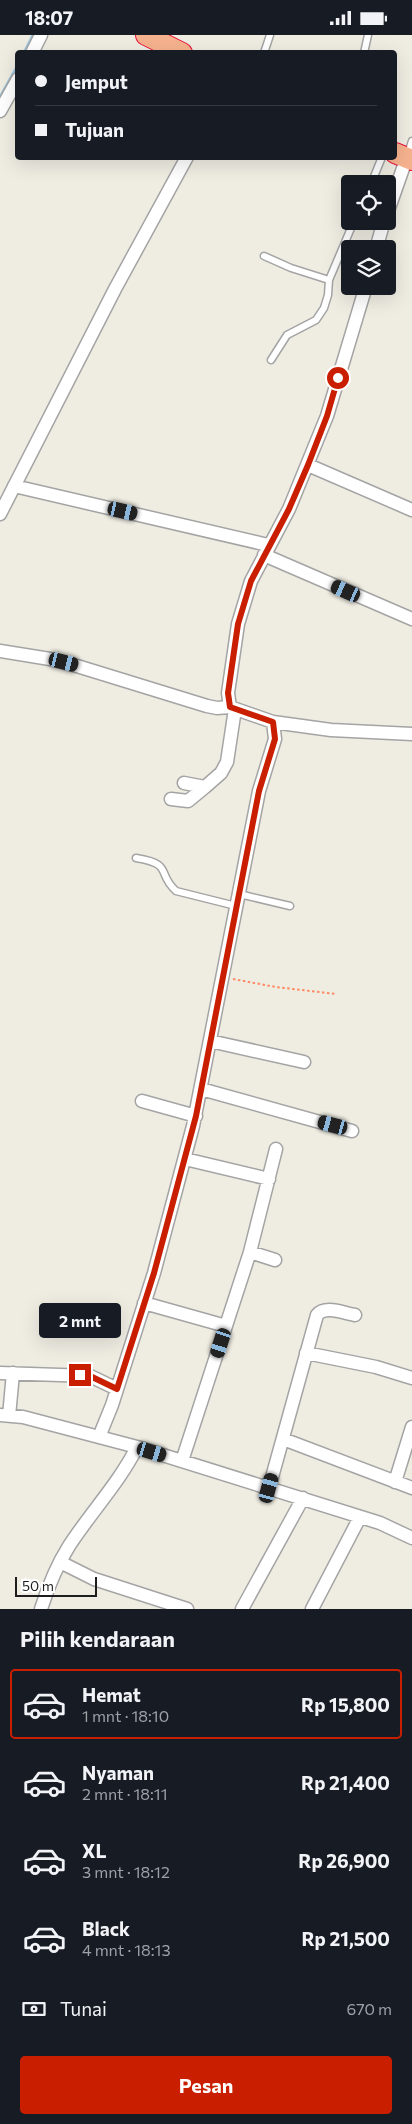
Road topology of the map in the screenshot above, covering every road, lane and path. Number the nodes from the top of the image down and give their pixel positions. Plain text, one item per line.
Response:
1 (41, 35) edge
2 (146, 35) edge
3 (270, 35) edge
4 (368, 35) edge
5 (34, 50) edge
6 (176, 50) edge
7 (265, 50) edge
8 (365, 50) edge
9 (15, 84) edge
10 (0, 111) edge
11 (406, 153) edge
12 (185, 160) edge
13 (381, 160) edge
14 (374, 175) edge
15 (396, 185) edge
16 (350, 230) edge
17 (264, 256) dead end
18 (329, 280) junction
19 (363, 295) edge
20 (271, 360) dead end
21 (308, 465) junction
22 (14, 486) junction
23 (412, 510) edge
24 (0, 514) edge
25 (266, 550) junction
26 (412, 619) edge
27 (0, 651) edge
28 (233, 708) junction
29 (273, 722) junction
30 (412, 734) edge
31 (184, 783) dead end
32 (205, 787) junction
33 (171, 799) dead end
34 (136, 858) dead end
35 (238, 900) junction
36 (290, 906) dead end
37 (223, 977) junction
38 (336, 994) dead end
39 (210, 1041) junction
40 (304, 1062) dead end
41 (201, 1089) junction
42 (142, 1101) dead end
43 (196, 1116) junction
44 (352, 1131) dead end
45 (276, 1149) dead end
46 (185, 1159) junction
47 (269, 1179) junction
48 (250, 1252) junction
49 (275, 1260) dead end
50 (144, 1303) junction
51 (355, 1315) dead end
52 (226, 1326) junction
53 (306, 1353) junction
54 (6, 1373) edge
55 (412, 1378) edge
56 (117, 1389) junction
57 (4, 1415) edge
58 (412, 1427) edge
59 (99, 1437) junction
60 (283, 1439) junction
61 (137, 1447) junction
62 (182, 1461) junction
63 (395, 1482) junction
64 (269, 1488) junction
65 (412, 1488) edge
66 (302, 1498) junction
67 (360, 1517) junction
68 (412, 1538) edge
69 (60, 1562) junction
70 (41, 1609) edge
71 (186, 1609) edge
72 (242, 1609) edge
73 (312, 1609) edge

1 - 5 street
2 - 6 highway
3 - 7 lane
4 - 8 lane
9 - 10 street
11 - 15 street
12 - 22 street
13 - 14 lane
16 - 18 lane
17 - 18 lane
18 - 20 lane
19 - 21 street
21 - 23 street
21 - 25 street
22 - 24 street
22 - 25 street
25 - 26 street
25 - 28 street
27 - 28 street
28 - 29 street
28 - 32 street
29 - 30 street
29 - 35 street
31 - 32 street
32 - 33 street
34 - 35 lane
35 - 36 lane
35 - 37 street
37 - 38 path
37 - 39 street
39 - 40 street
39 - 41 street
41 - 43 street
41 - 44 street
42 - 43 street
43 - 46 street
45 - 47 street
46 - 47 street
46 - 50 street
47 - 48 street
48 - 49 street
48 - 52 street
50 - 52 street
50 - 56 street
51 - 53 street
52 - 62 street
53 - 55 street
53 - 60 street
54 - 56 street
54 - 57 street
56 - 59 street
57 - 59 street
58 - 63 street
59 - 61 street
60 - 63 street
60 - 64 street
61 - 62 street
61 - 69 street
62 - 64 street
63 - 65 street
64 - 66 street
66 - 67 street
66 - 72 street
67 - 68 street
67 - 73 street
69 - 70 street
69 - 71 street

